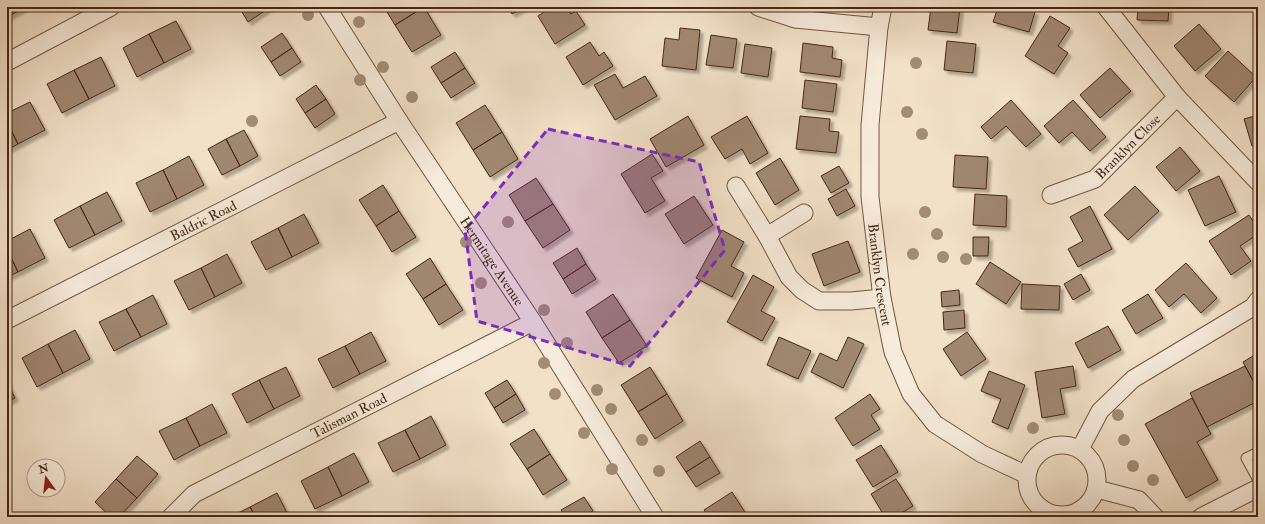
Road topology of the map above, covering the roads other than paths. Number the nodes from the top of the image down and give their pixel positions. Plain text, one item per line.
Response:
1 (111, 7) edge
2 (327, 7) edge
3 (758, 7) edge
4 (883, 7) edge
5 (1106, 7) edge
6 (880, 27) junction
7 (7, 62) edge
8 (1177, 97) junction
9 (399, 121) junction
10 (1258, 182) edge
11 (736, 186) dead end
12 (1051, 195) dead end
13 (804, 212) dead end
14 (767, 236) junction
15 (882, 298) junction
16 (1258, 300) edge
17 (7, 320) edge
18 (533, 322) junction
19 (1080, 449) junction
20 (1258, 452) edge
21 (1027, 475) junction
22 (1258, 480) edge
23 (1258, 488) edge
24 (1097, 489) junction
25 (1037, 512) edge
26 (171, 517) edge
27 (655, 517) edge
28 (1155, 517) edge
29 (1201, 517) edge

1 - 7 street
2 - 9 street, Hermitage Avenue
3 - 6 street
4 - 6 street, Branklyn Crescent
5 - 8 street
6 - 15 street, Branklyn Crescent
8 - 10 street
8 - 12 street, Branklyn Close
9 - 17 street, Baldric Road
9 - 18 street, Hermitage Avenue
11 - 14 street
13 - 14 street
14 - 15 street
15 - 21 street, Branklyn Crescent
16 - 19 street
18 - 26 street, Talisman Road
18 - 27 street, Hermitage Avenue
19 - 21 street
19 - 24 street
20 - 22 lane
21 - 25 street
23 - 29 street
24 - 25 street
24 - 28 street

